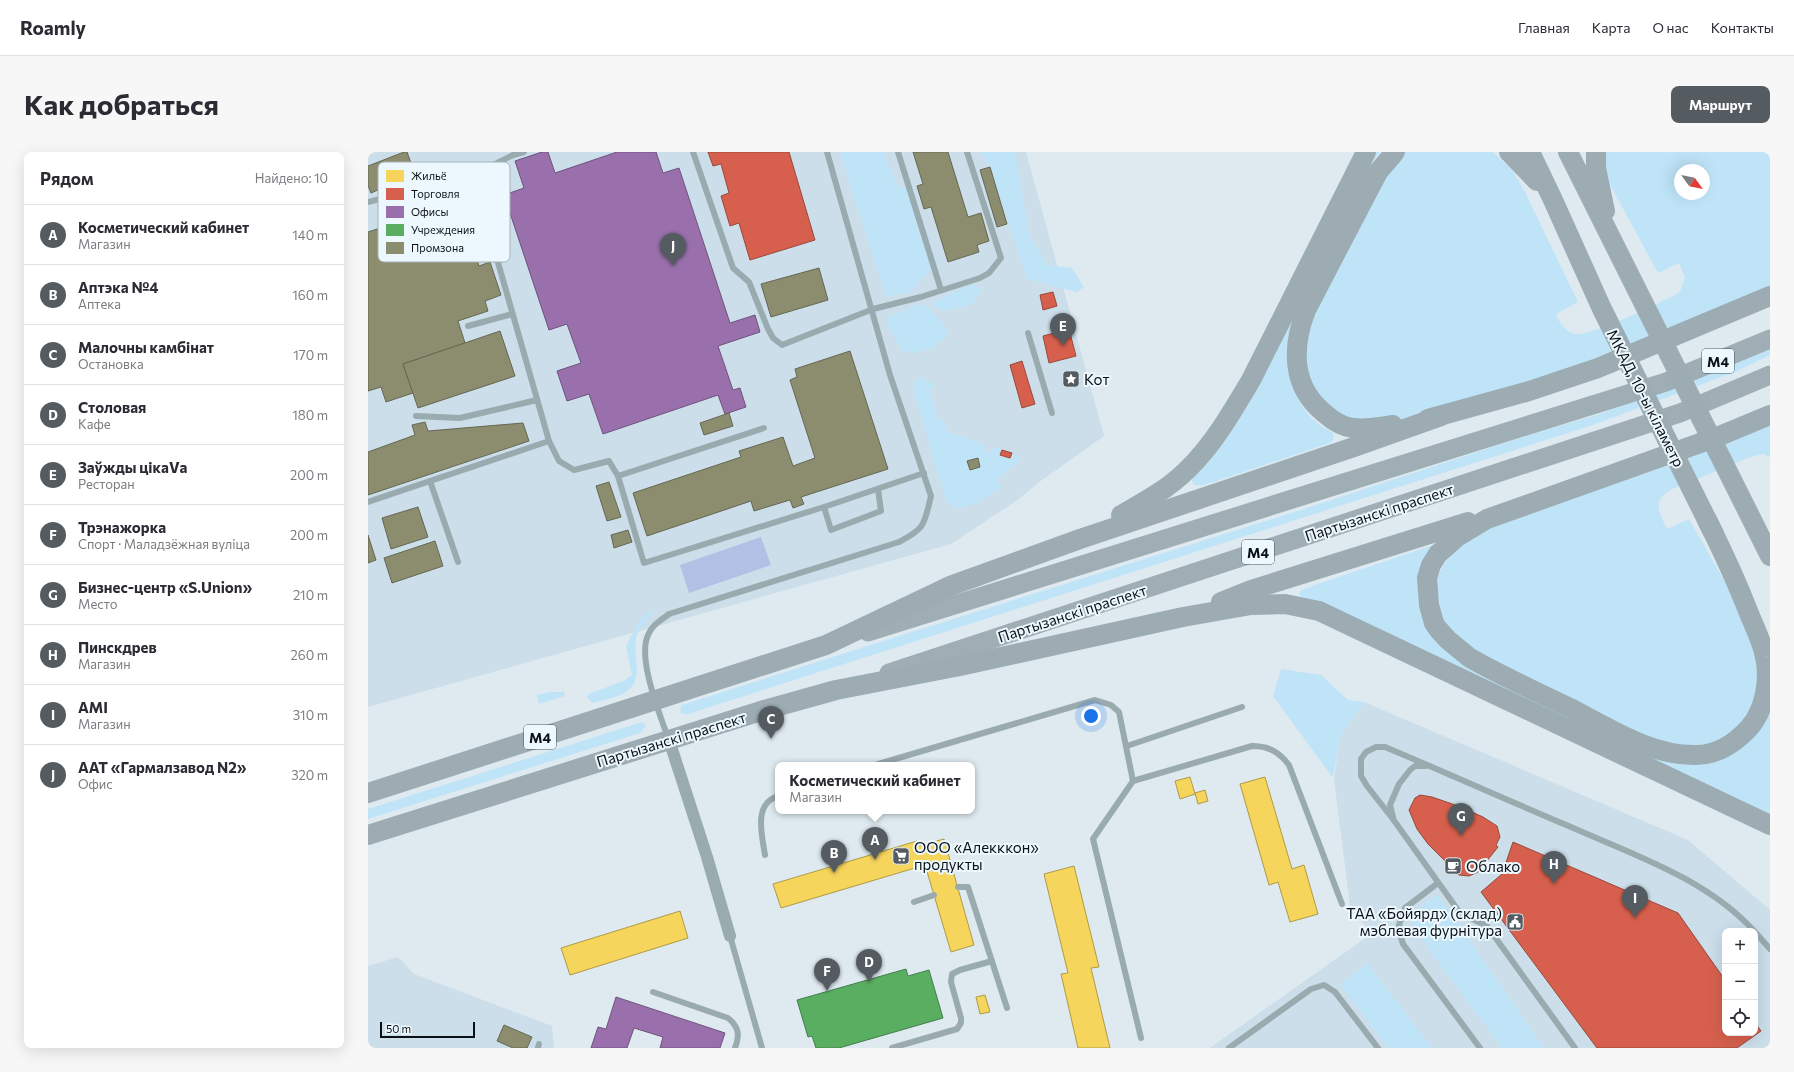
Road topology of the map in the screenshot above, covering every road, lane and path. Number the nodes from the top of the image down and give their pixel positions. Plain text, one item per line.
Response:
1 (524, 152) edge
2 (693, 152) edge
3 (827, 152) edge
4 (898, 152) edge
5 (966, 152) edge
6 (1366, 152) edge
7 (1395, 152) edge
8 (1509, 152) edge
9 (1530, 152) edge
10 (1568, 152) edge
11 (1596, 152) edge
12 (499, 162) edge
13 (378, 199) edge
14 (1553, 200) junction
15 (368, 202) edge
16 (1615, 248) junction
17 (497, 262) edge
18 (941, 290) junction
19 (1770, 296) edge
20 (873, 310) junction
21 (512, 314) junction
22 (468, 326) dead end
23 (1028, 333) dead end
24 (1770, 339) edge
25 (1770, 375) edge
26 (537, 400) junction
27 (1052, 413) dead end
28 (1770, 415) edge
29 (416, 416) dead end
30 (1441, 416) junction
31 (764, 428) dead end
32 (549, 442) junction
33 (924, 473) junction
34 (618, 476) junction
35 (430, 481) junction
36 (878, 489) junction
37 (1557, 493) junction
38 (368, 502) edge
39 (824, 507) junction
40 (1706, 517) junction
41 (1080, 538) junction
42 (1770, 556) edge
43 (458, 562) dead end
44 (1183, 617) junction
45 (1770, 640) edge
46 (826, 645) junction
47 (836, 690) junction
48 (655, 700) junction
49 (1242, 708) dead end
50 (669, 740) junction
51 (1127, 746) junction
52 (885, 762) edge
53 (1429, 766) junction
54 (1133, 781) junction
55 (368, 793) edge
56 (775, 798) edge
57 (1393, 819) junction
58 (1770, 825) edge
59 (368, 835) edge
60 (764, 855) dead end
61 (1438, 883) junction
62 (958, 887) dead end
63 (934, 895) dead end
64 (914, 902) dead end
65 (1342, 904) dead end
66 (1751, 928) edge
67 (730, 936) joint
68 (1758, 936) edge
69 (1770, 950) edge
70 (992, 961) junction
71 (653, 992) dead end
72 (1008, 1008) dead end
73 (1140, 1038) dead end
74 (735, 1048) edge
75 (762, 1048) edge
76 (892, 1048) edge
77 (1229, 1048) edge
78 (1378, 1048) edge
79 (1480, 1048) edge
80 (1575, 1048) edge

1 - 12 lane
2 - 20 lane
3 - 20 lane
4 - 18 lane
5 - 18 lane
6 - 41 highway
7 - 30 highway
8 - 14 highway
9 - 14 highway, МКАД, 10-ы кіламетр
10 - 16 highway
11 - 16 highway
13 - 15 lane
14 - 40 highway, МКАД, 10-ы кіламетр
16 - 42 highway
17 - 21 lane
18 - 20 lane
19 - 30 highway
20 - 33 lane
21 - 22 lane
21 - 26 lane
23 - 27 lane
24 - 46 main road, М4
25 - 47 main road, Партызанскі праспект / М4
26 - 29 lane
26 - 32 lane
28 - 37 highway
30 - 41 highway
31 - 34 lane
32 - 34 lane
32 - 35 lane
33 - 36 lane
33 - 48 lane
34 - 39 lane
35 - 38 lane
35 - 43 lane
36 - 39 lane
36 - 39 lane
37 - 40 highway
37 - 44 highway
40 - 45 highway, МКАД, 10-ы кіламетр
41 - 46 highway
44 - 47 highway
44 - 58 highway
46 - 48 highway, М4
47 - 50 highway, Партызанскі праспект / М4
48 - 50 lane
48 - 55 highway, М4
49 - 51 lane
50 - 59 highway, Партызанскі праспект / М4
50 - 67 street
51 - 52 lane
51 - 54 lane
53 - 57 lane
53 - 57 lane
53 - 66 lane
54 - 65 lane
54 - 73 lane
56 - 60 lane
57 - 61 lane
61 - 79 lane
61 - 80 lane
62 - 70 lane
63 - 64 lane
67 - 75 lane
68 - 69 lane
70 - 72 lane
70 - 76 lane
71 - 74 lane
77 - 78 lane

